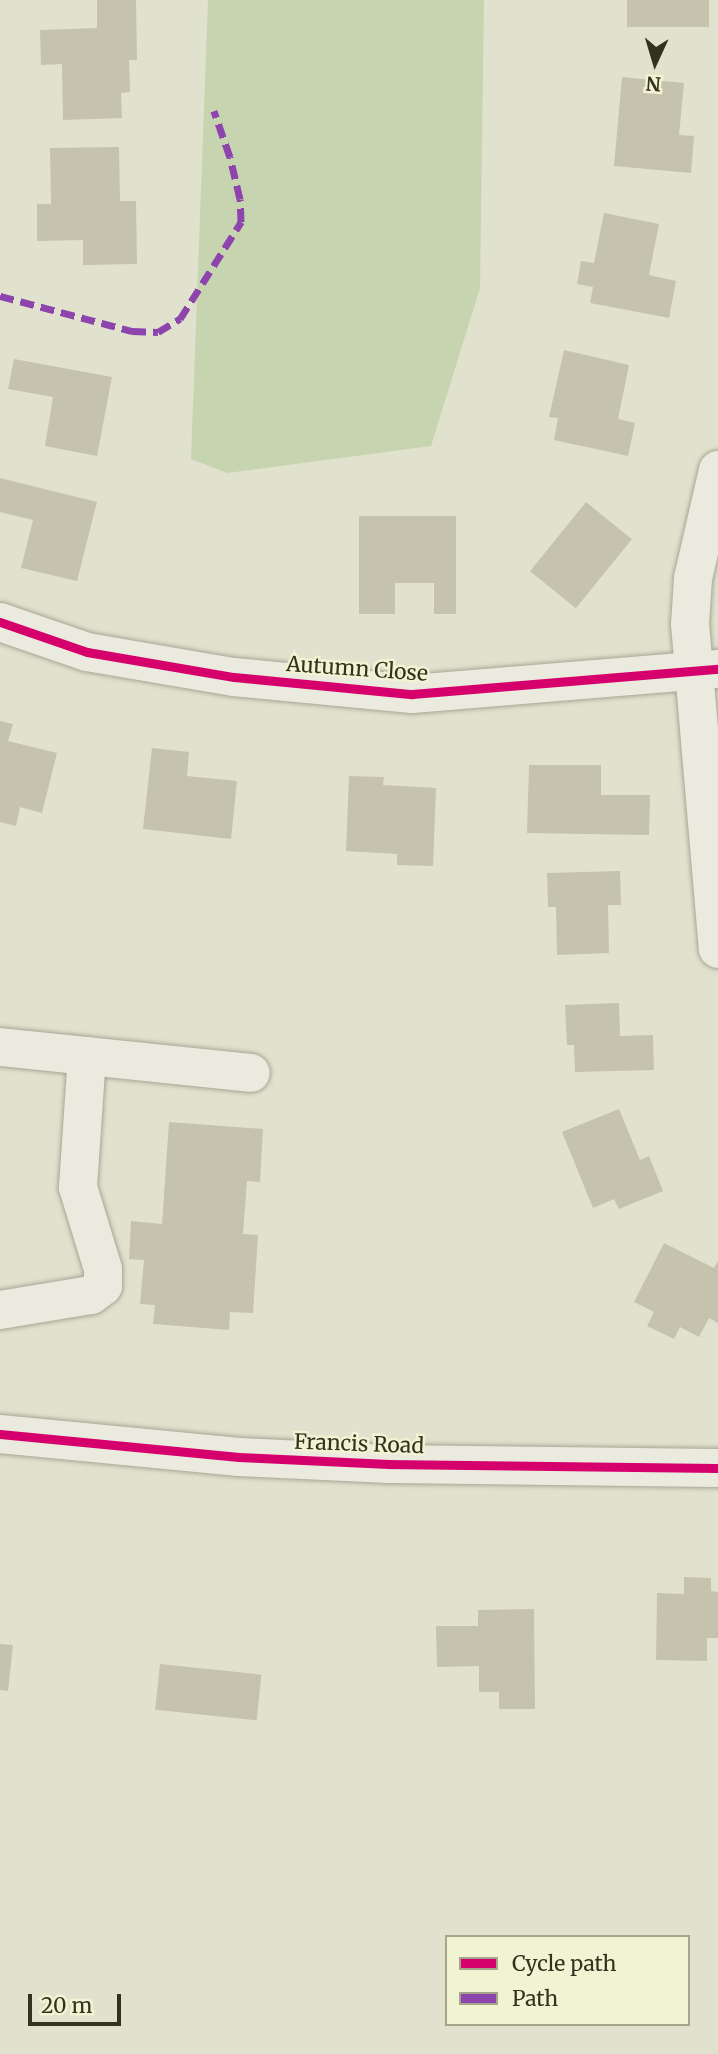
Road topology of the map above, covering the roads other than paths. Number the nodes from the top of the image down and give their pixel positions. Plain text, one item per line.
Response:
1 (718, 470) edge
2 (0, 622) edge
3 (706, 670) edge
4 (718, 949) edge
5 (0, 1046) edge
6 (87, 1056) junction
7 (251, 1073) dead end
8 (0, 1310) edge
9 (0, 1434) edge
10 (718, 1468) edge

1 - 3 street
2 - 3 street, Autumn Close
3 - 4 street
5 - 6 street
6 - 7 street
6 - 8 street
9 - 10 street, Francis Road

